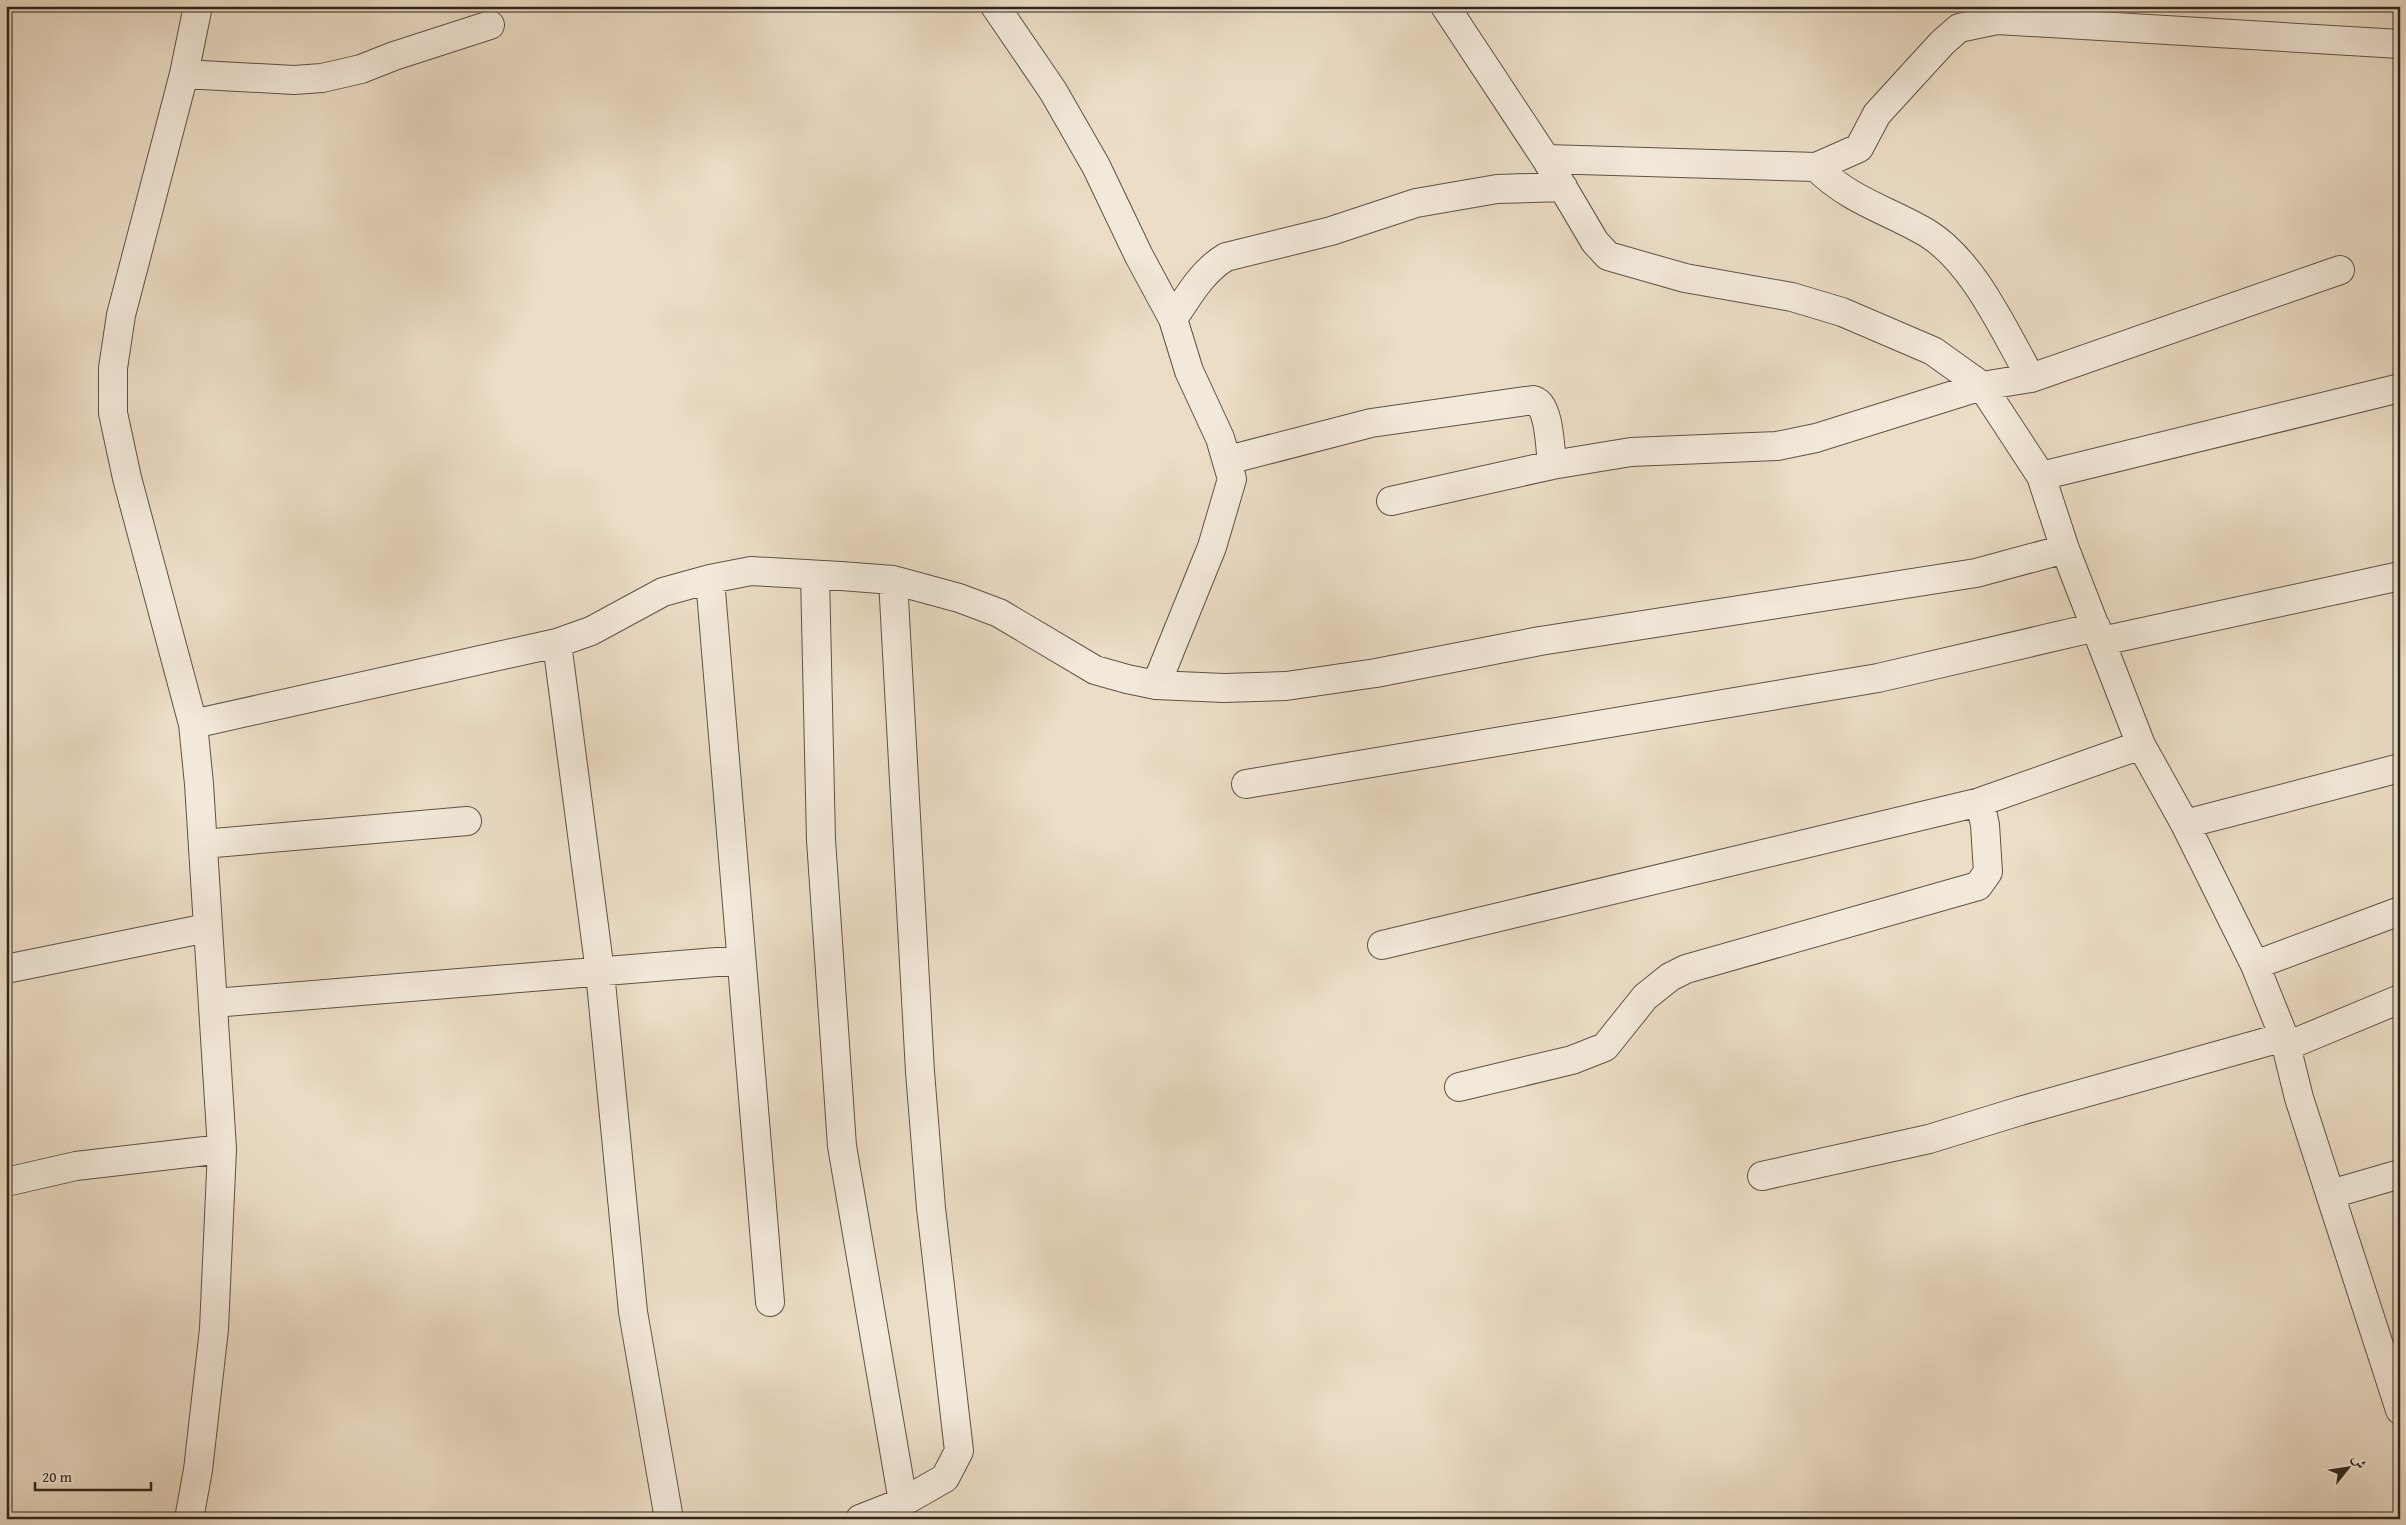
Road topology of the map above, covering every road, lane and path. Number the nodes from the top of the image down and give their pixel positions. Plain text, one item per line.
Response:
1 (198, 6) edge
2 (995, 6) edge
3 (1445, 6) edge
4 (490, 25) dead end
5 (2400, 44) edge
6 (184, 74) junction
7 (1546, 159) junction
8 (1816, 167) junction
9 (1563, 187) junction
10 (2340, 270) dead end
11 (1173, 319) junction
12 (2030, 378) junction
13 (1982, 386) junction
14 (2400, 388) edge
15 (1228, 460) junction
16 (1552, 465) junction
17 (2041, 476) junction
18 (1391, 500) dead end
19 (2065, 549) junction
20 (815, 575) junction
21 (2400, 576) edge
22 (710, 579) junction
23 (893, 580) junction
24 (2099, 634) junction
25 (557, 643) junction
26 (1156, 685) junction
27 (193, 724) junction
28 (2141, 745) junction
29 (2400, 768) edge
30 (1246, 784) dead end
31 (1980, 802) junction
32 (467, 821) dead end
33 (2185, 824) junction
34 (202, 844) junction
35 (2400, 911) edge
36 (207, 928) junction
37 (1382, 945) dead end
38 (741, 960) junction
39 (2255, 965) junction
40 (6, 969) edge
41 (600, 972) junction
42 (2400, 999) edge
43 (214, 1003) junction
44 (2285, 1042) junction
45 (1459, 1087) dead end
46 (222, 1149) junction
47 (2400, 1174) edge
48 (1762, 1176) dead end
49 (6, 1182) edge
50 (2332, 1194) junction
51 (770, 1302) dead end
52 (2392, 1359) edge
53 (2400, 1410) edge
54 (903, 1502) junction
55 (189, 1519) edge
56 (669, 1519) edge
57 (860, 1519) edge

1 - 6 street
2 - 11 street
3 - 7 street
4 - 6 street
5 - 8 street
6 - 27 street
7 - 8 street
7 - 9 street
8 - 12 street
9 - 11 street
9 - 13 street
10 - 12 street
11 - 15 street
12 - 13 street
13 - 16 street
13 - 17 street
14 - 17 street
15 - 16 street
15 - 26 street
16 - 18 street
17 - 19 street
19 - 24 street
19 - 26 street
20 - 22 street
20 - 23 street
20 - 54 street
21 - 24 street
22 - 25 street
22 - 38 street
23 - 26 street
23 - 54 street
24 - 28 street
24 - 30 street
25 - 27 street
25 - 41 street
27 - 34 street
28 - 31 street
28 - 33 street
29 - 33 street
31 - 37 street
31 - 45 street
32 - 34 street
33 - 39 street
34 - 36 street
35 - 39 street
36 - 40 street
36 - 43 street
38 - 41 street
38 - 51 street
39 - 44 street
41 - 43 street
41 - 56 street
42 - 44 street
43 - 46 street
44 - 48 street
44 - 50 street
46 - 49 street
46 - 55 street
47 - 50 street
50 - 52 street
52 - 53 street
54 - 57 street

